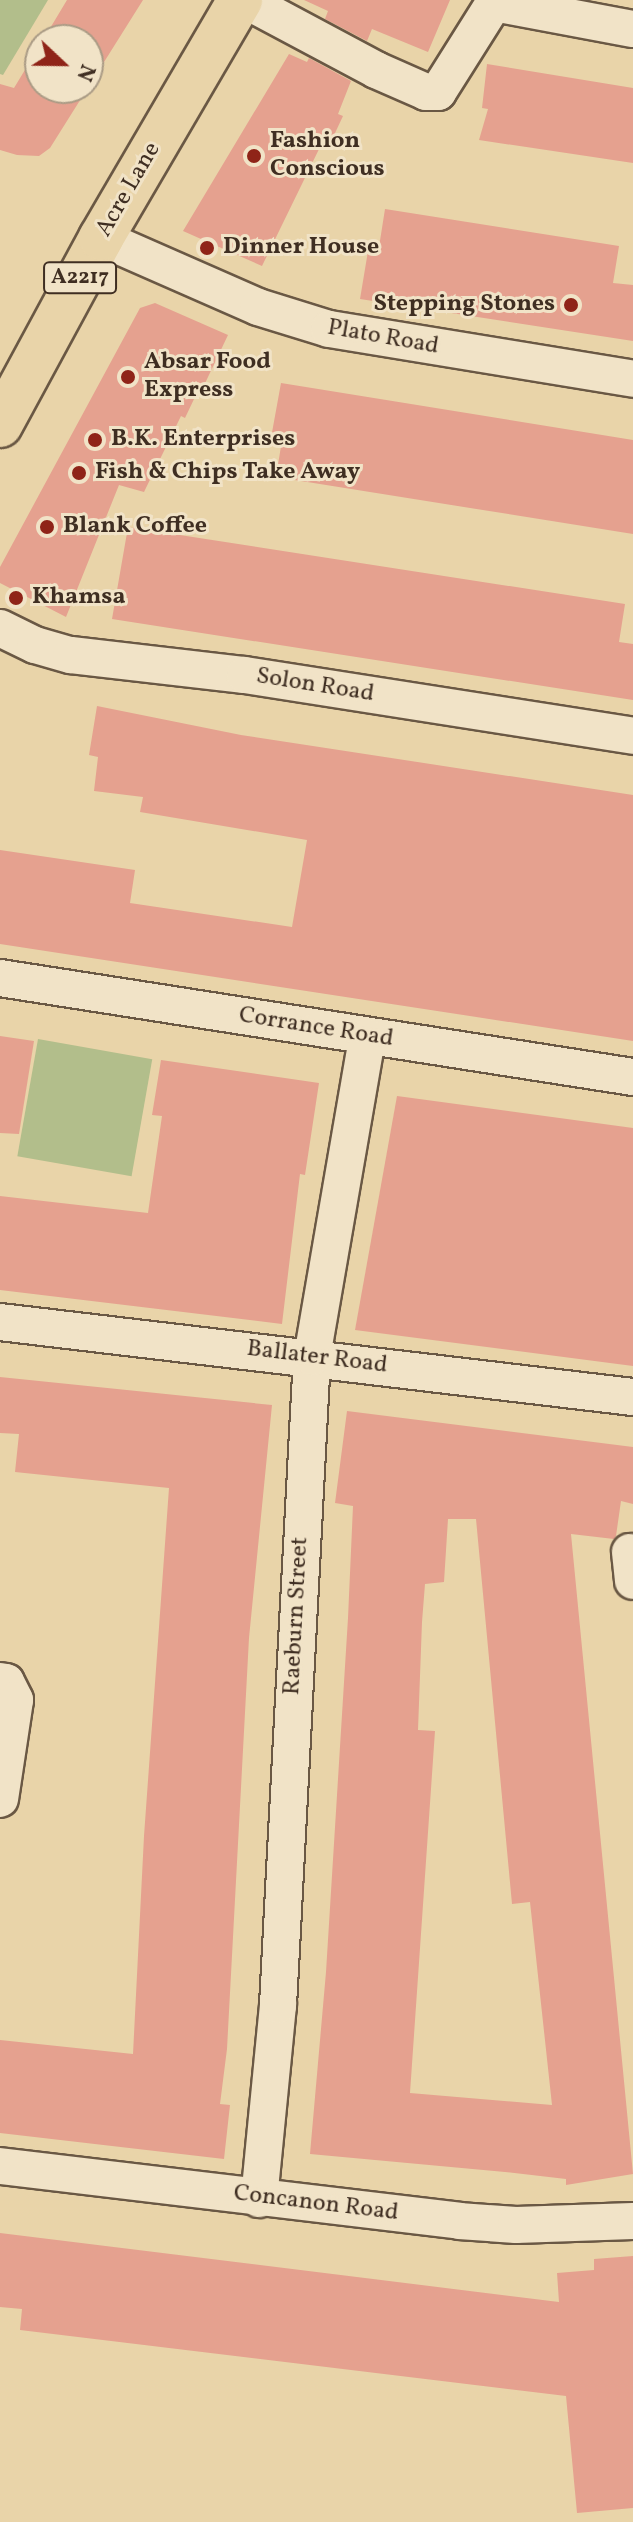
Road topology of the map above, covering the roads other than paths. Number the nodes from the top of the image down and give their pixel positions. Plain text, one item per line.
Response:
1 (242, 0) edge
2 (633, 29) edge
3 (101, 238) junction
4 (633, 379) edge
5 (0, 425) edge
6 (0, 628) edge
7 (633, 736) edge
8 (0, 978) edge
9 (367, 1037) junction
10 (633, 1077) edge
11 (0, 1322) edge
12 (312, 1357) junction
13 (633, 1397) edge
14 (0, 1681) edge
15 (0, 1799) edge
16 (0, 2166) edge
17 (259, 2199) junction
18 (633, 2221) edge

1 - 2 street
1 - 3 main road, Acre Lane / A2217
3 - 4 street, Plato Road
3 - 5 main road, Acre Lane / A2217
6 - 7 street, Solon Road
8 - 9 street, Corrance Road
9 - 10 street, Corrance Road
9 - 12 street, Raeburn Street
11 - 12 street, Ballater Road
12 - 13 street, Ballater Road
12 - 17 street, Raeburn Street
14 - 15 street
16 - 17 street, Concanon Road
17 - 18 street, Concanon Road

